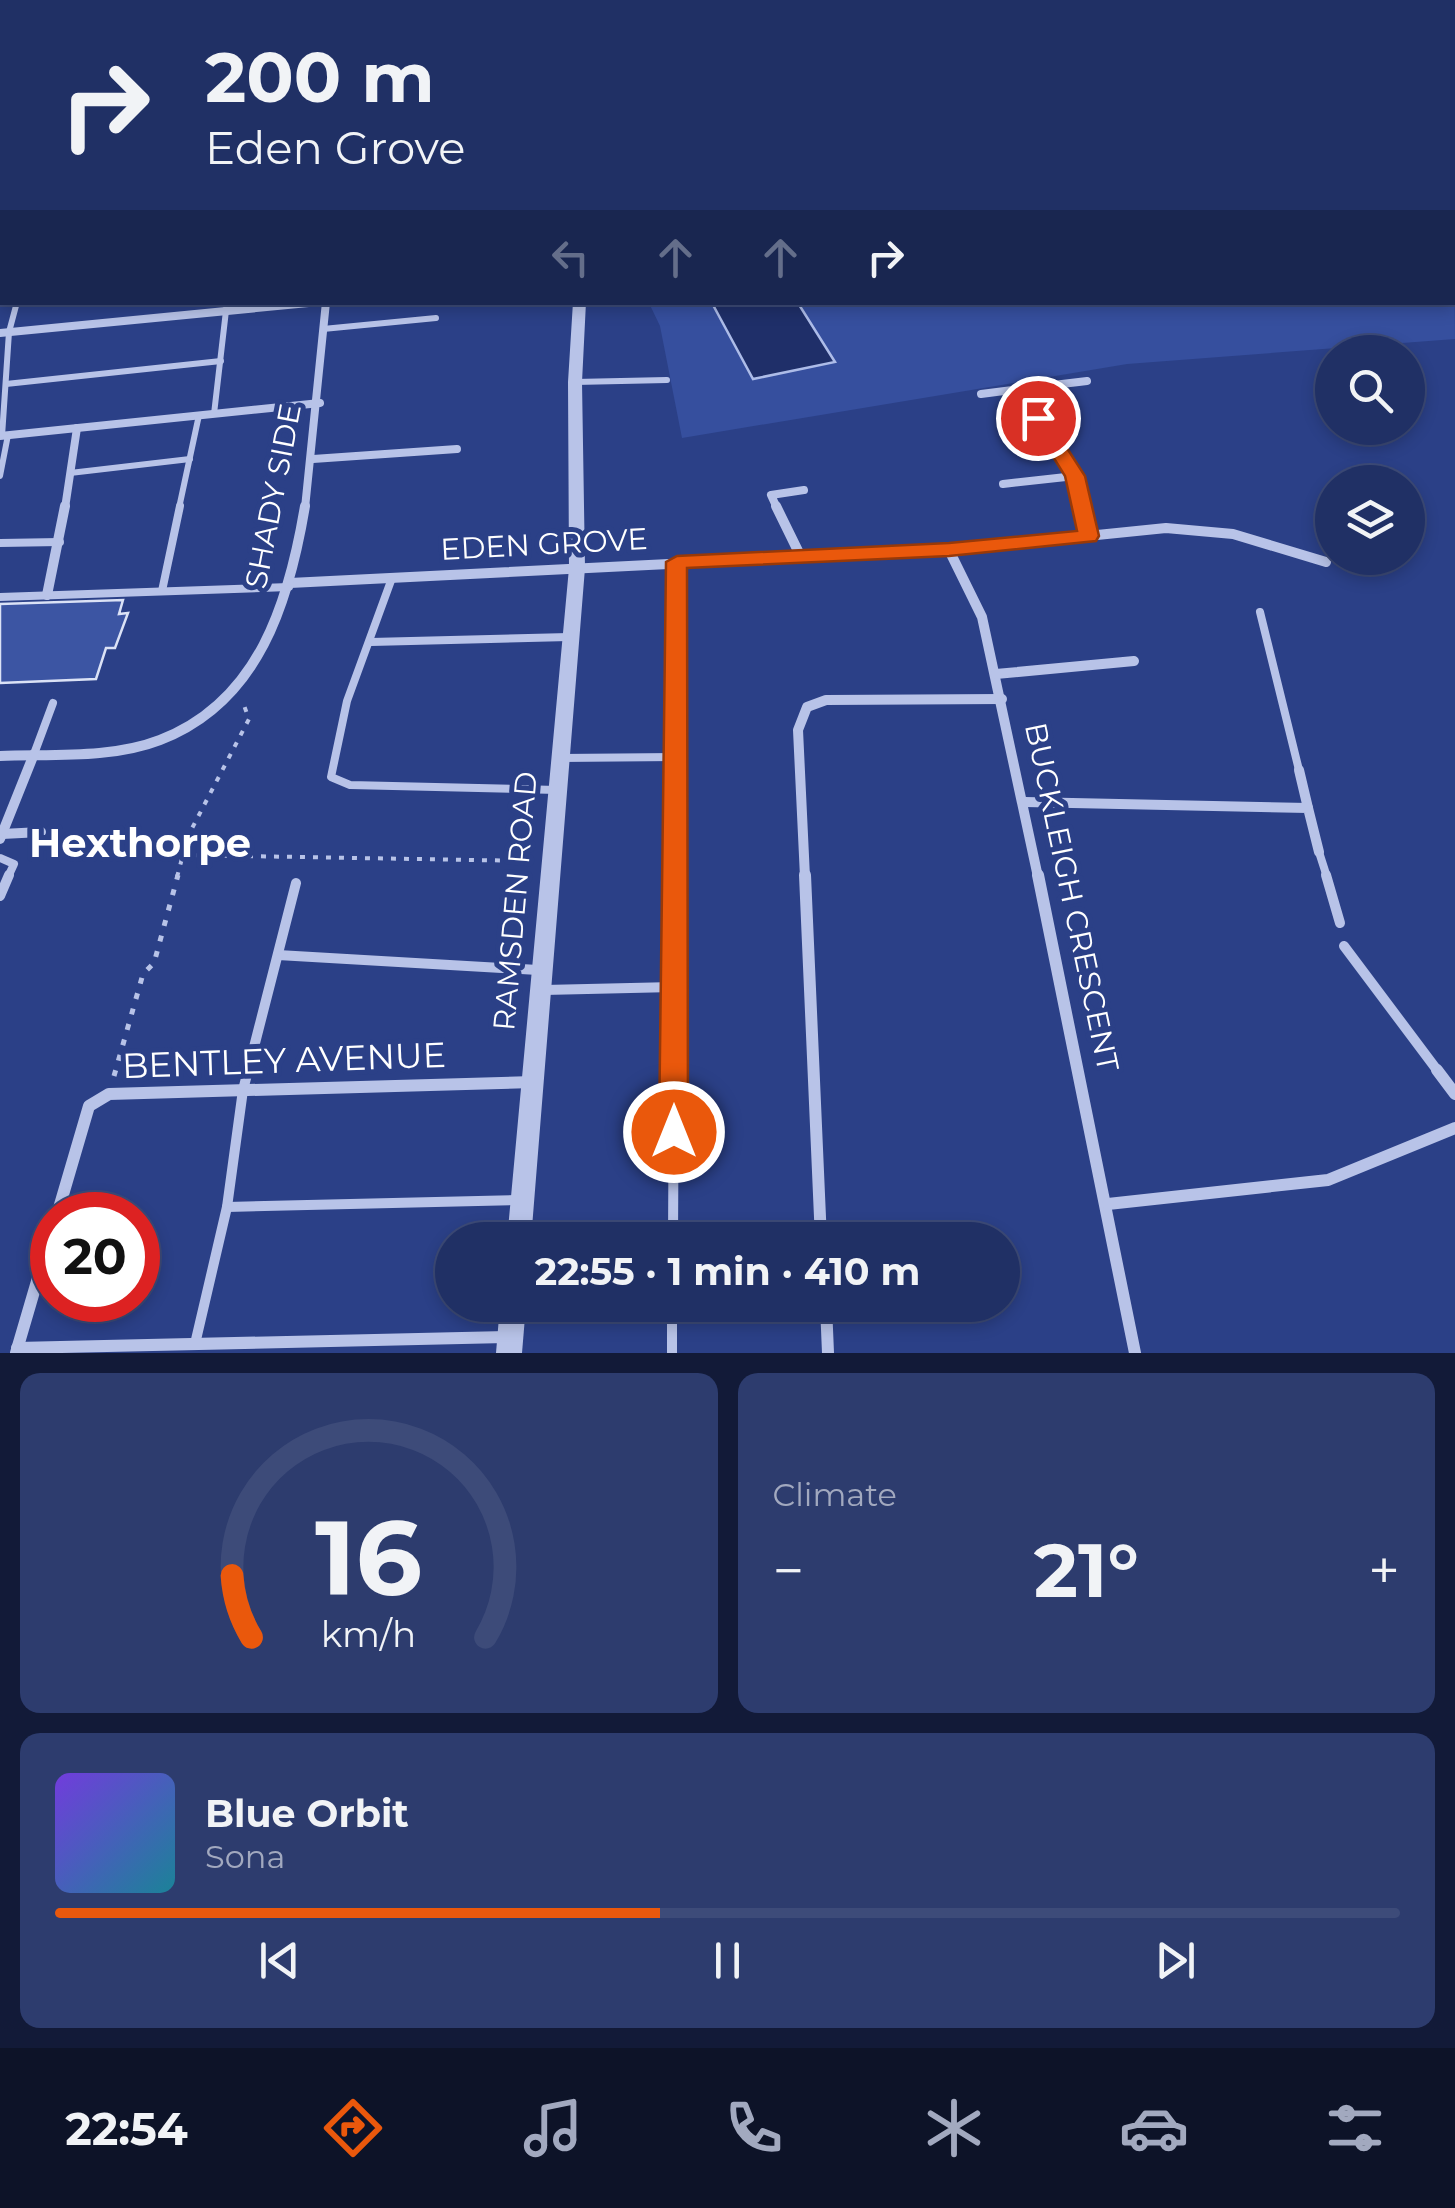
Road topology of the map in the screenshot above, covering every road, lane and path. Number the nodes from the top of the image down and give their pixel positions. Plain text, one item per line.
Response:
1 (16, 305) edge
2 (265, 305) edge
3 (323, 305) edge
4 (580, 305) edge
5 (227, 307) edge
6 (436, 318) dead end
7 (322, 329) junction
8 (4, 333) edge
9 (221, 361) junction
10 (667, 380) dead end
11 (1087, 381) dead end
12 (575, 382) junction
13 (6, 384) junction
14 (1020, 390) junction
15 (981, 394) dead end
16 (320, 403) junction
17 (214, 414) junction
18 (199, 415) junction
19 (77, 428) junction
20 (3, 436) edge
21 (457, 450) dead end
22 (190, 459) junction
23 (313, 459) junction
24 (70, 473) junction
25 (0, 476) edge
26 (1075, 476) junction
27 (1003, 484) dead end
28 (804, 490) dead end
29 (1088, 536) junction
30 (60, 542) junction
31 (0, 543) edge
32 (949, 550) junction
33 (800, 555) junction
34 (1315, 558) edge
35 (677, 562) junction
36 (576, 568) junction
37 (392, 578) junction
38 (290, 585) junction
39 (162, 591) junction
40 (47, 595) junction
41 (0, 596) edge
42 (1260, 612) dead end
43 (570, 637) junction
44 (371, 642) junction
45 (1134, 661) dead end
46 (996, 674) junction
47 (240, 690) junction
48 (1002, 699) junction
49 (53, 703) dead end
50 (34, 754) junction
51 (0, 756) edge
52 (560, 758) junction
53 (676, 758) junction
54 (1299, 770) joint
55 (557, 790) junction
56 (1025, 802) junction
57 (1308, 808) junction
58 (42, 832) dead end
59 (1, 836) edge
60 (1319, 852) joint
61 (183, 855) junction
62 (0, 858) edge
63 (551, 861) junction
64 (296, 883) dead end
65 (0, 896) edge
66 (1340, 923) dead end
67 (1344, 946) dead end
68 (278, 955) junction
69 (541, 980) junction
70 (674, 987) junction
71 (1437, 1070) joint
72 (533, 1082) junction
73 (244, 1090) junction
74 (1455, 1094) edge
75 (103, 1096) junction
76 (1455, 1128) edge
77 (64, 1192) edge
78 (522, 1200) junction
79 (1108, 1204) junction
80 (227, 1208) junction
81 (520, 1222) edge
82 (673, 1222) edge
83 (820, 1222) edge
84 (30, 1306) edge
85 (672, 1322) edge
86 (827, 1322) edge
87 (196, 1344) junction
88 (510, 1345) edge
89 (252, 1348) edge
90 (17, 1351) edge
91 (672, 1353) edge
92 (828, 1353) edge
93 (1135, 1353) edge

1 - 8 lane
2 - 5 street
3 - 7 street, SHADY SIDE
4 - 12 street, RAMSDEN ROAD
5 - 8 street
5 - 9 lane
6 - 7 lane
7 - 16 street, SHADY SIDE
8 - 13 lane
9 - 13 lane
9 - 17 lane
10 - 12 lane
11 - 14 street
12 - 36 street, RAMSDEN ROAD
13 - 20 lane
14 - 15 street
14 - 26 street
16 - 17 street
16 - 23 street, SHADY SIDE
17 - 18 street
18 - 19 street
18 - 22 lane
19 - 20 street
19 - 24 street
20 - 25 lane
21 - 23 street
22 - 24 lane
22 - 39 lane
23 - 38 street, SHADY SIDE
24 - 30 street
26 - 27 street
26 - 29 street
28 - 33 street
29 - 32 street, EDEN GROVE
29 - 34 street, EDEN GROVE
30 - 31 lane
30 - 40 street
32 - 33 street, EDEN GROVE
32 - 46 street
33 - 35 street, EDEN GROVE
35 - 36 street, EDEN GROVE
35 - 53 lane
36 - 37 street, EDEN GROVE
36 - 43 street, RAMSDEN ROAD
37 - 38 street, EDEN GROVE
37 - 44 lane
38 - 39 lane
38 - 47 street, SHADY SIDE
39 - 40 lane
40 - 41 lane
42 - 54 lane
43 - 44 lane
43 - 52 street, RAMSDEN ROAD
44 - 55 lane
45 - 46 street
46 - 48 street
47 - 50 street, SHADY SIDE
47 - 61 path
48 - 56 street, BUCKLEIGH CRESCENT
48 - 83 street, BUCKLEIGH CRESCENT
49 - 50 lane
50 - 51 street, SHADY SIDE
50 - 59 street
52 - 53 lane
52 - 55 street, RAMSDEN ROAD
53 - 70 lane
54 - 57 street
55 - 63 street, RAMSDEN ROAD
56 - 57 street
56 - 79 street, BUCKLEIGH CRESCENT
57 - 60 street
58 - 59 street
60 - 66 lane
61 - 63 path
61 - 75 path
62 - 65 lane
63 - 69 street, RAMSDEN ROAD
64 - 68 lane
67 - 71 lane
68 - 69 lane
68 - 73 lane
69 - 70 lane
69 - 72 street, RAMSDEN ROAD
70 - 82 lane
71 - 74 street
72 - 73 street, BENTLEY AVENUE
72 - 78 street, RAMSDEN ROAD
73 - 75 street, BENTLEY AVENUE
73 - 80 lane
75 - 77 street
76 - 79 street
78 - 80 lane
78 - 81 street, RAMSDEN ROAD
79 - 93 street, BUCKLEIGH CRESCENT
80 - 87 lane
84 - 90 street
85 - 91 lane
86 - 92 street
87 - 89 street
87 - 90 street
88 - 89 street

